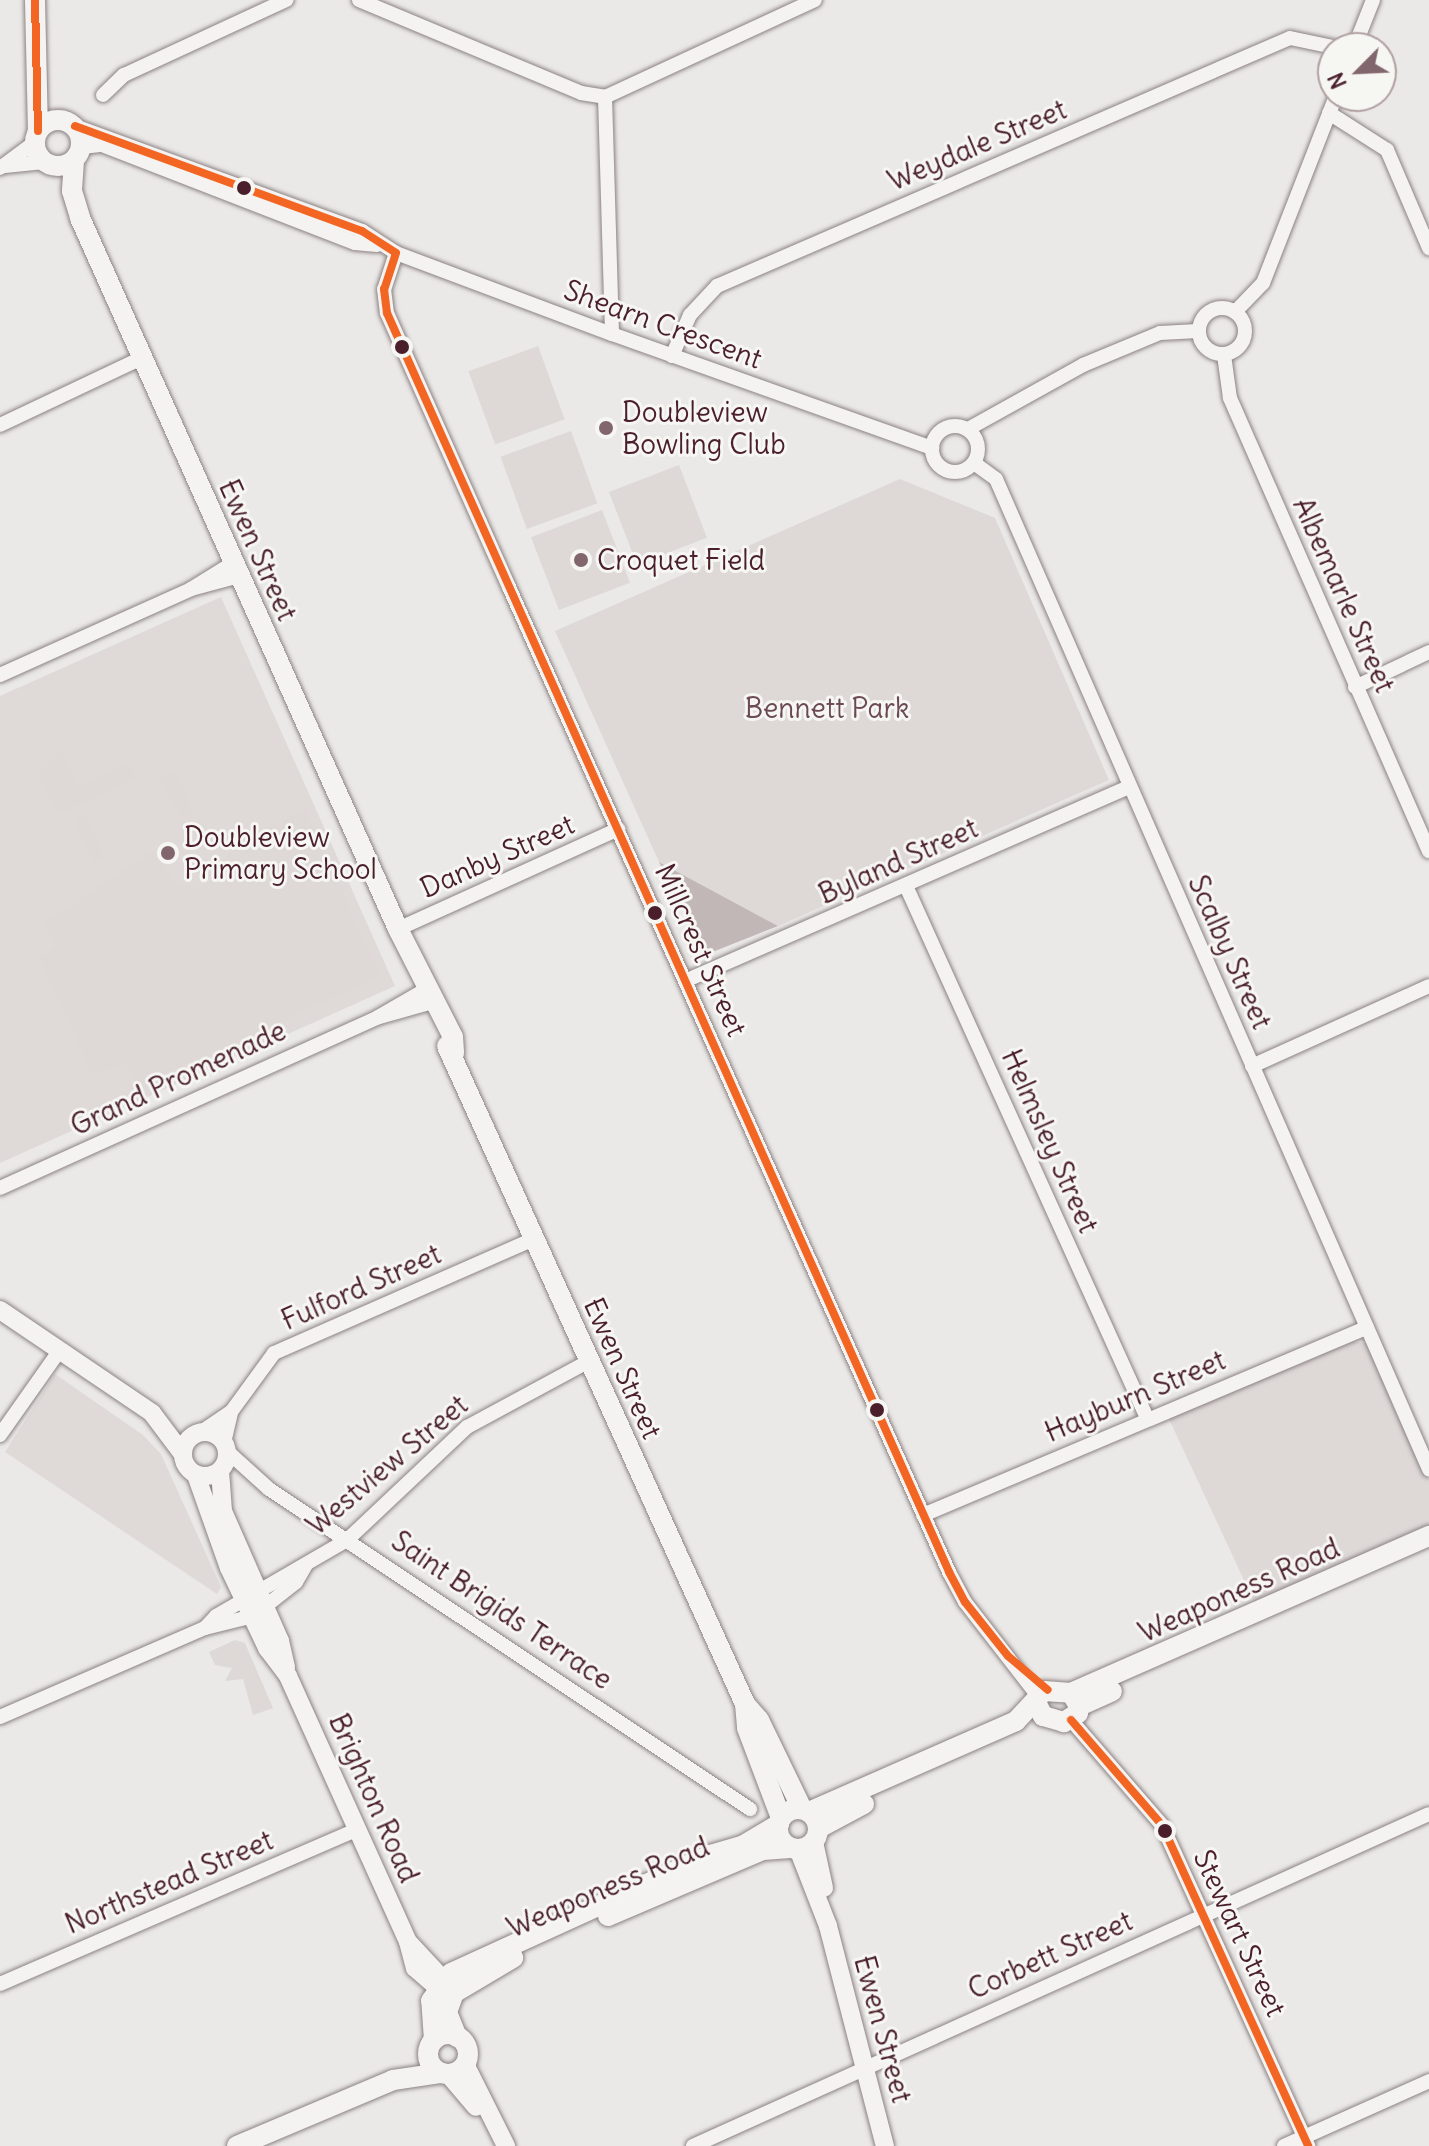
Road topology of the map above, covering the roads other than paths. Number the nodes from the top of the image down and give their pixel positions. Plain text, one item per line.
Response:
1 (35, 0) edge
2 (286, 0) edge
3 (359, 0) edge
4 (815, 0) edge
5 (1373, 0) edge
6 (1360, 32) edge
7 (1317, 44) edge
8 (37, 93) junction
9 (103, 95) dead end
10 (605, 97) junction
11 (1329, 113) joint
12 (66, 123) junction
13 (36, 136) junction
14 (63, 159) junction
15 (2, 167) edge
16 (378, 245) junction
17 (1429, 248) edge
18 (396, 253) junction
19 (1235, 312) junction
20 (1198, 331) junction
21 (612, 334) junction
22 (1224, 355) junction
23 (672, 356) junction
24 (142, 358) junction
25 (0, 425) edge
26 (968, 429) junction
27 (932, 448) junction
28 (974, 463) junction
29 (236, 569) junction
30 (1429, 652) edge
31 (0, 675) edge
32 (1355, 687) junction
33 (1129, 787) junction
34 (618, 829) junction
35 (1429, 851) edge
36 (906, 886) junction
37 (398, 929) junction
38 (687, 980) junction
39 (1429, 986) edge
40 (428, 996) junction
41 (1252, 1066) junction
42 (0, 1188) edge
43 (536, 1238) junction
44 (0, 1310) edge
45 (1367, 1327) junction
46 (60, 1350) junction
47 (589, 1361) junction
48 (231, 1412) junction
49 (152, 1413) junction
50 (1147, 1418) junction
51 (199, 1433) junction
52 (0, 1435) edge
53 (226, 1447) junction
54 (182, 1453) junction
55 (1429, 1469) edge
56 (220, 1471) junction
57 (196, 1475) junction
58 (923, 1515) junction
59 (1429, 1536) edge
60 (347, 1540) junction
61 (1429, 1548) edge
62 (256, 1605) junction
63 (1041, 1696) junction
64 (745, 1704) junction
65 (1074, 1706) junction
66 (0, 1717) edge
67 (1049, 1719) junction
68 (750, 1809) dead end
69 (1429, 1814) edge
70 (780, 1821) junction
71 (358, 1829) junction
72 (805, 1831) junction
73 (1204, 1914) junction
74 (0, 1984) edge
75 (445, 1986) junction
76 (457, 2037) junction
77 (431, 2046) junction
78 (864, 2068) junction
79 (451, 2070) junction
80 (393, 2080) junction
81 (1429, 2081) edge
82 (1306, 2142) edge
83 (237, 2146) edge
84 (493, 2146) edge
85 (506, 2146) edge
86 (693, 2146) edge
87 (885, 2146) edge
88 (1284, 2146) edge

1 - 8 main road, Ewen Street
2 - 9 street
3 - 10 street
4 - 10 street
5 - 6 street
7 - 23 street, Weydale Street
8 - 12 main road, Ewen Street
8 - 13 main road, Ewen Street
10 - 21 street
11 - 17 street
11 - 19 street
12 - 13 main road
12 - 14 main road, Ewen Street
12 - 16 street, Shearn Crescent
13 - 14 main road, Ewen Street
13 - 15 street
14 - 15 street, Shearn Crescent
14 - 16 street, Shearn Crescent
14 - 24 main road, Ewen Street
16 - 18 street, Shearn Crescent
18 - 21 street, Shearn Crescent
18 - 34 street, Millcrest Street
19 - 20 street
19 - 22 street
20 - 22 street
20 - 26 street
21 - 23 street, Shearn Crescent
22 - 32 street, Albemarle Street
23 - 27 street, Shearn Crescent
24 - 25 street
24 - 29 main road, Ewen Street
26 - 27 street
26 - 28 street
27 - 28 street
28 - 33 street, Scalby Street
29 - 31 street
29 - 37 main road, Ewen Street
30 - 32 street
32 - 35 street, Albemarle Street
33 - 36 street, Byland Street
33 - 41 street, Scalby Street
34 - 37 street, Danby Street
34 - 38 street, Millcrest Street
36 - 38 street, Byland Street
36 - 50 street, Helmsley Street
37 - 40 main road, Ewen Street
38 - 58 street, Millcrest Street
39 - 41 street
40 - 42 street, Grand Promenade
40 - 43 main road, Ewen Street
41 - 45 street, Scalby Street
43 - 47 main road, Ewen Street
43 - 48 street, Fulford Street
44 - 46 street
45 - 50 street, Hayburn Street
45 - 55 street, Scalby Street
46 - 49 street
46 - 52 street
47 - 60 street, Westview Street
47 - 64 main road, Ewen Street
48 - 51 street, Fulford Street
48 - 53 street, Fulford Street
49 - 51 street
49 - 54 street
50 - 58 street, Hayburn Street
51 - 53 street
51 - 54 street
53 - 56 street
53 - 60 street, Saint Brigids Terrace
54 - 57 street
56 - 57 street
56 - 62 street, Brighton Road
57 - 62 street, Brighton Road
58 - 63 street, Millcrest Street
59 - 65 main road, Weaponess Road
60 - 62 street, Westview Street
60 - 68 street, Saint Brigids Terrace
61 - 65 main road, Weaponess Road
62 - 66 street, Westview Street
62 - 71 street, Brighton Road
63 - 65 main road
63 - 67 main road
63 - 72 main road, Weaponess Road
64 - 70 main road, Ewen Street
64 - 72 main road, Ewen Street
65 - 67 main road
65 - 73 street, Stewart Street
67 - 72 main road, Weaponess Road
69 - 73 street, Corbett Street
70 - 72 main road, Weaponess Road
70 - 72 main road, Ewen Street
70 - 75 main road, Weaponess Road
71 - 74 street, Northstead Street
71 - 75 street, Brighton Road
72 - 75 main road, Weaponess Road
72 - 78 street, Ewen Street
73 - 78 street, Corbett Street
73 - 82 street, Stewart Street
75 - 76 main road
75 - 77 main road
76 - 77 main road
76 - 79 main road
77 - 79 main road
77 - 80 main road
78 - 86 street, Corbett Street
78 - 87 street, Ewen Street
79 - 80 main road
79 - 84 street
79 - 85 street
80 - 83 main road
81 - 82 street
82 - 88 street

